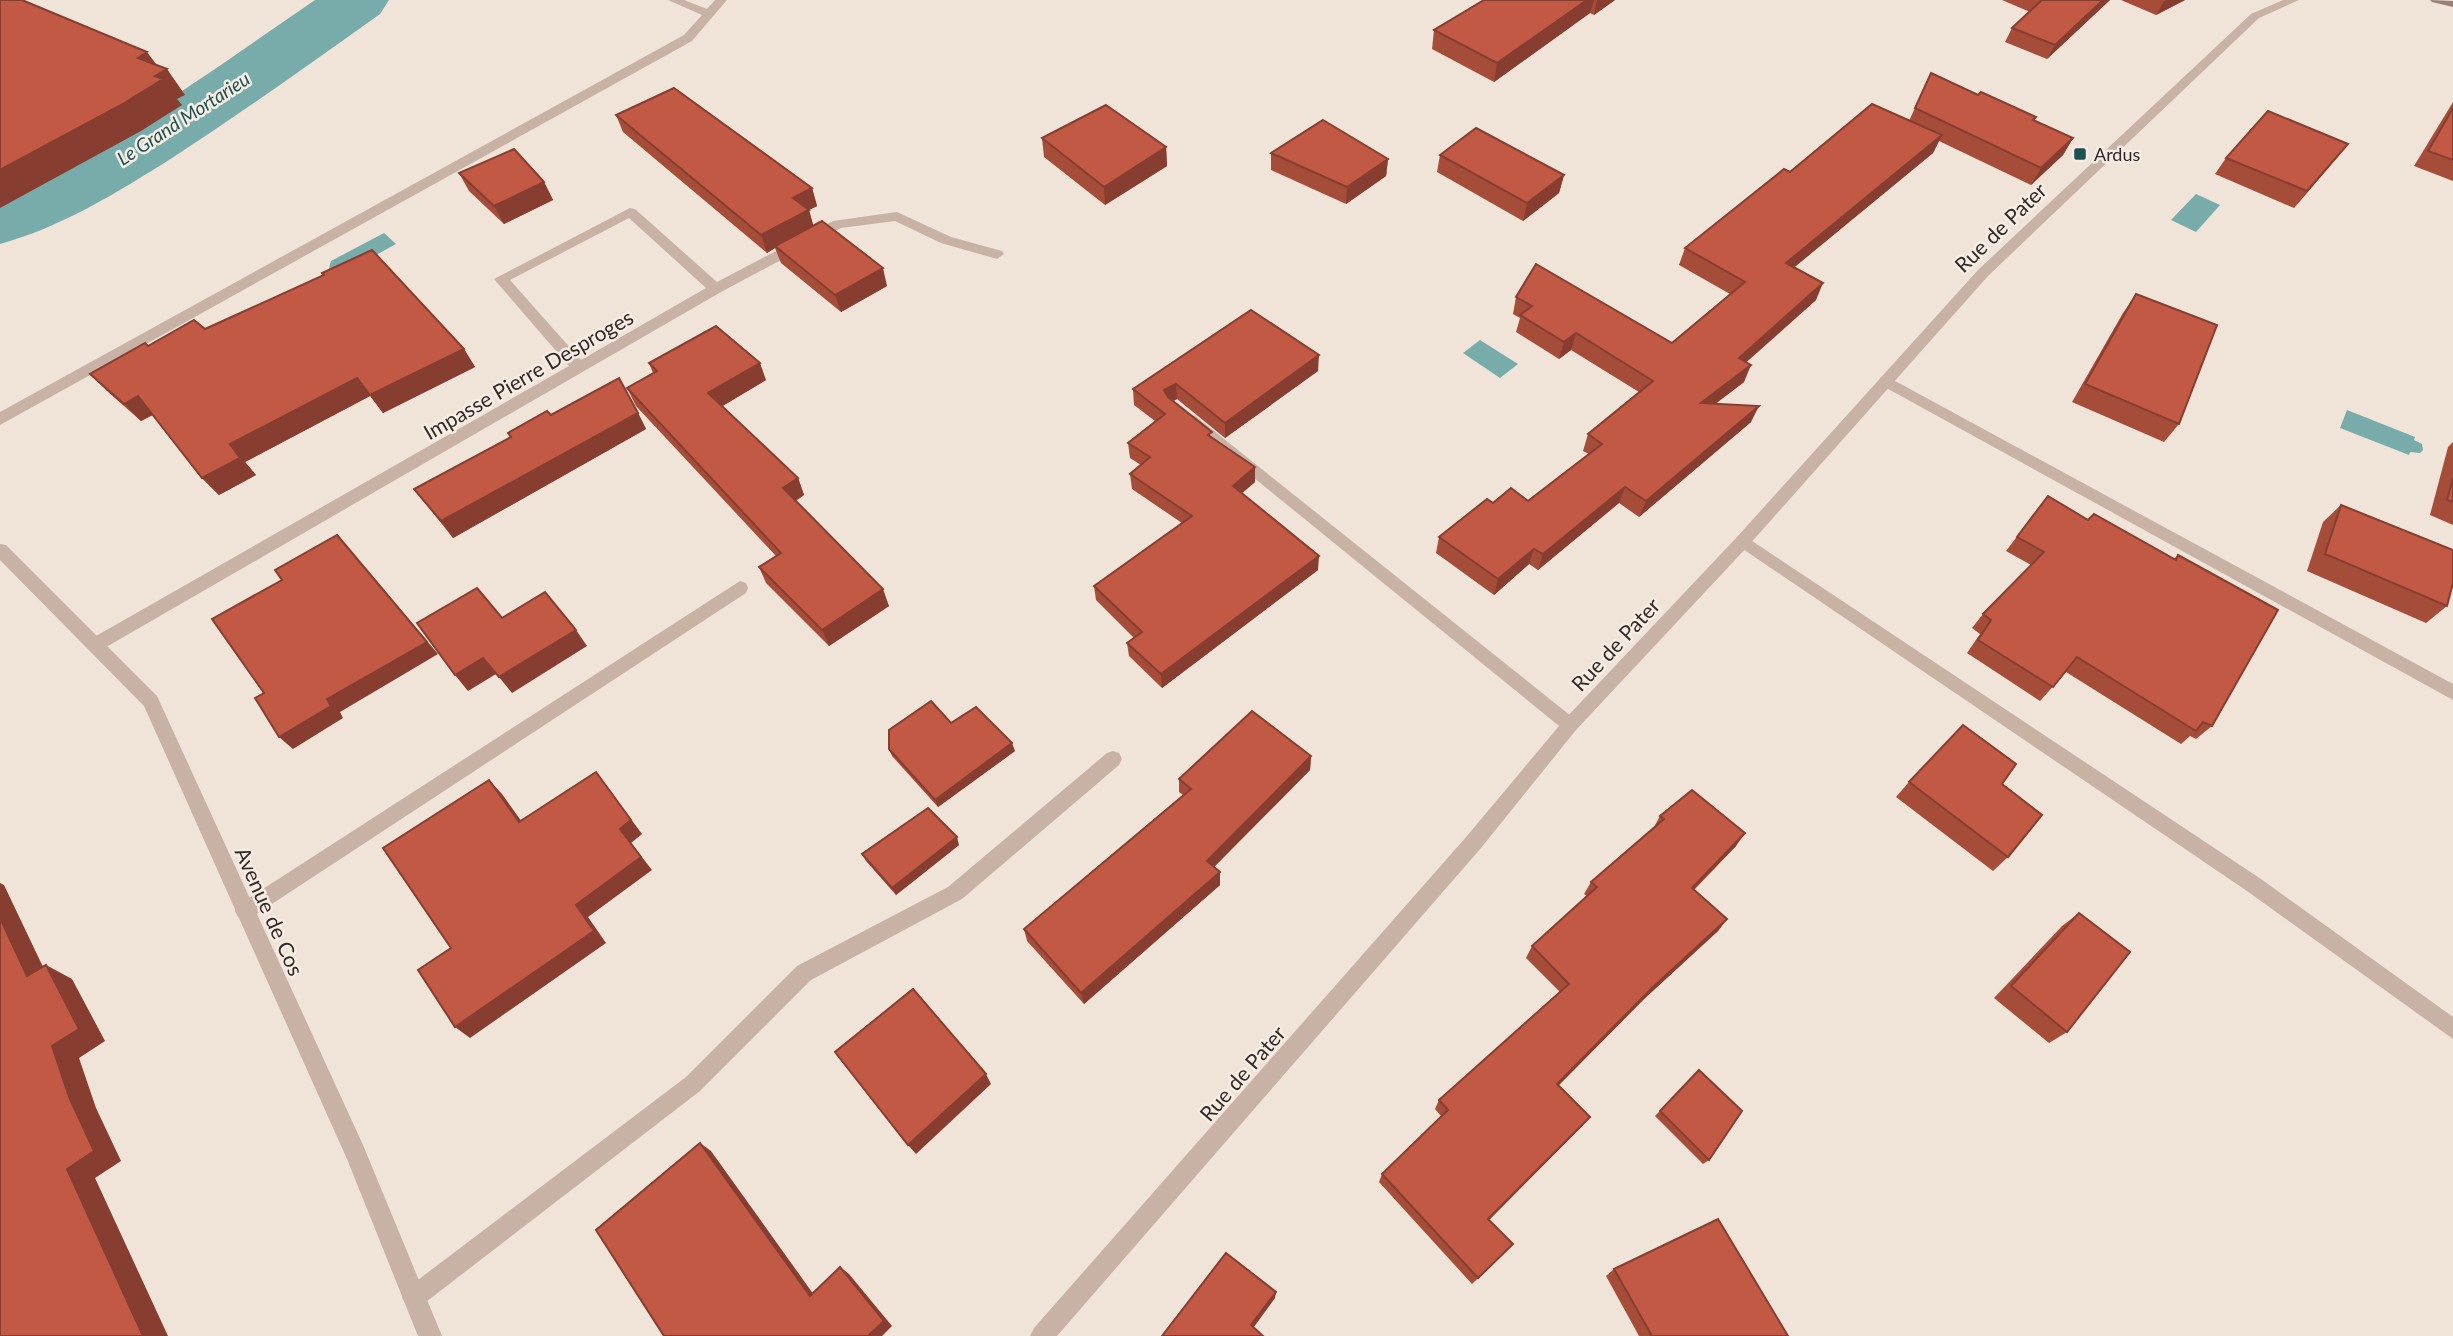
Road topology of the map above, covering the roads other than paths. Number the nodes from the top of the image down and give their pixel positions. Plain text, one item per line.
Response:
1 (674, 0) edge
2 (722, 0) edge
3 (2293, 0) edge
4 (2436, 0) edge
5 (2453, 4) edge
6 (2255, 9) edge
7 (709, 14) junction
8 (997, 254) dead end
9 (716, 289) junction
10 (580, 369) junction
11 (1886, 382) junction
12 (1186, 414) edge
13 (0, 419) edge
14 (1743, 541) junction
15 (0, 550) edge
16 (740, 588) dead end
17 (95, 645) junction
18 (2453, 693) edge
19 (1570, 725) junction
20 (1113, 759) dead end
21 (245, 911) junction
22 (2453, 1029) edge
23 (414, 1297) junction
24 (430, 1336) edge
25 (1042, 1336) edge

1 - 7 street
2 - 7 street
3 - 6 street, Rue de Pater
4 - 5 main road
6 - 11 street, Rue de Pater
7 - 13 street
8 - 9 street, Impasse Pierre Desproges
9 - 10 street, Impasse Pierre Desproges
9 - 10 street
10 - 17 street, Impasse Pierre Desproges
11 - 14 street, Rue de Pater
11 - 18 street
12 - 19 street
14 - 19 street, Rue de Pater
14 - 22 street
15 - 17 street, Avenue de Cos
16 - 21 street
17 - 21 street, Avenue de Cos
19 - 25 street, Rue de Pater
20 - 23 street
21 - 23 street, Avenue de Cos
23 - 24 street, Avenue de Cos

